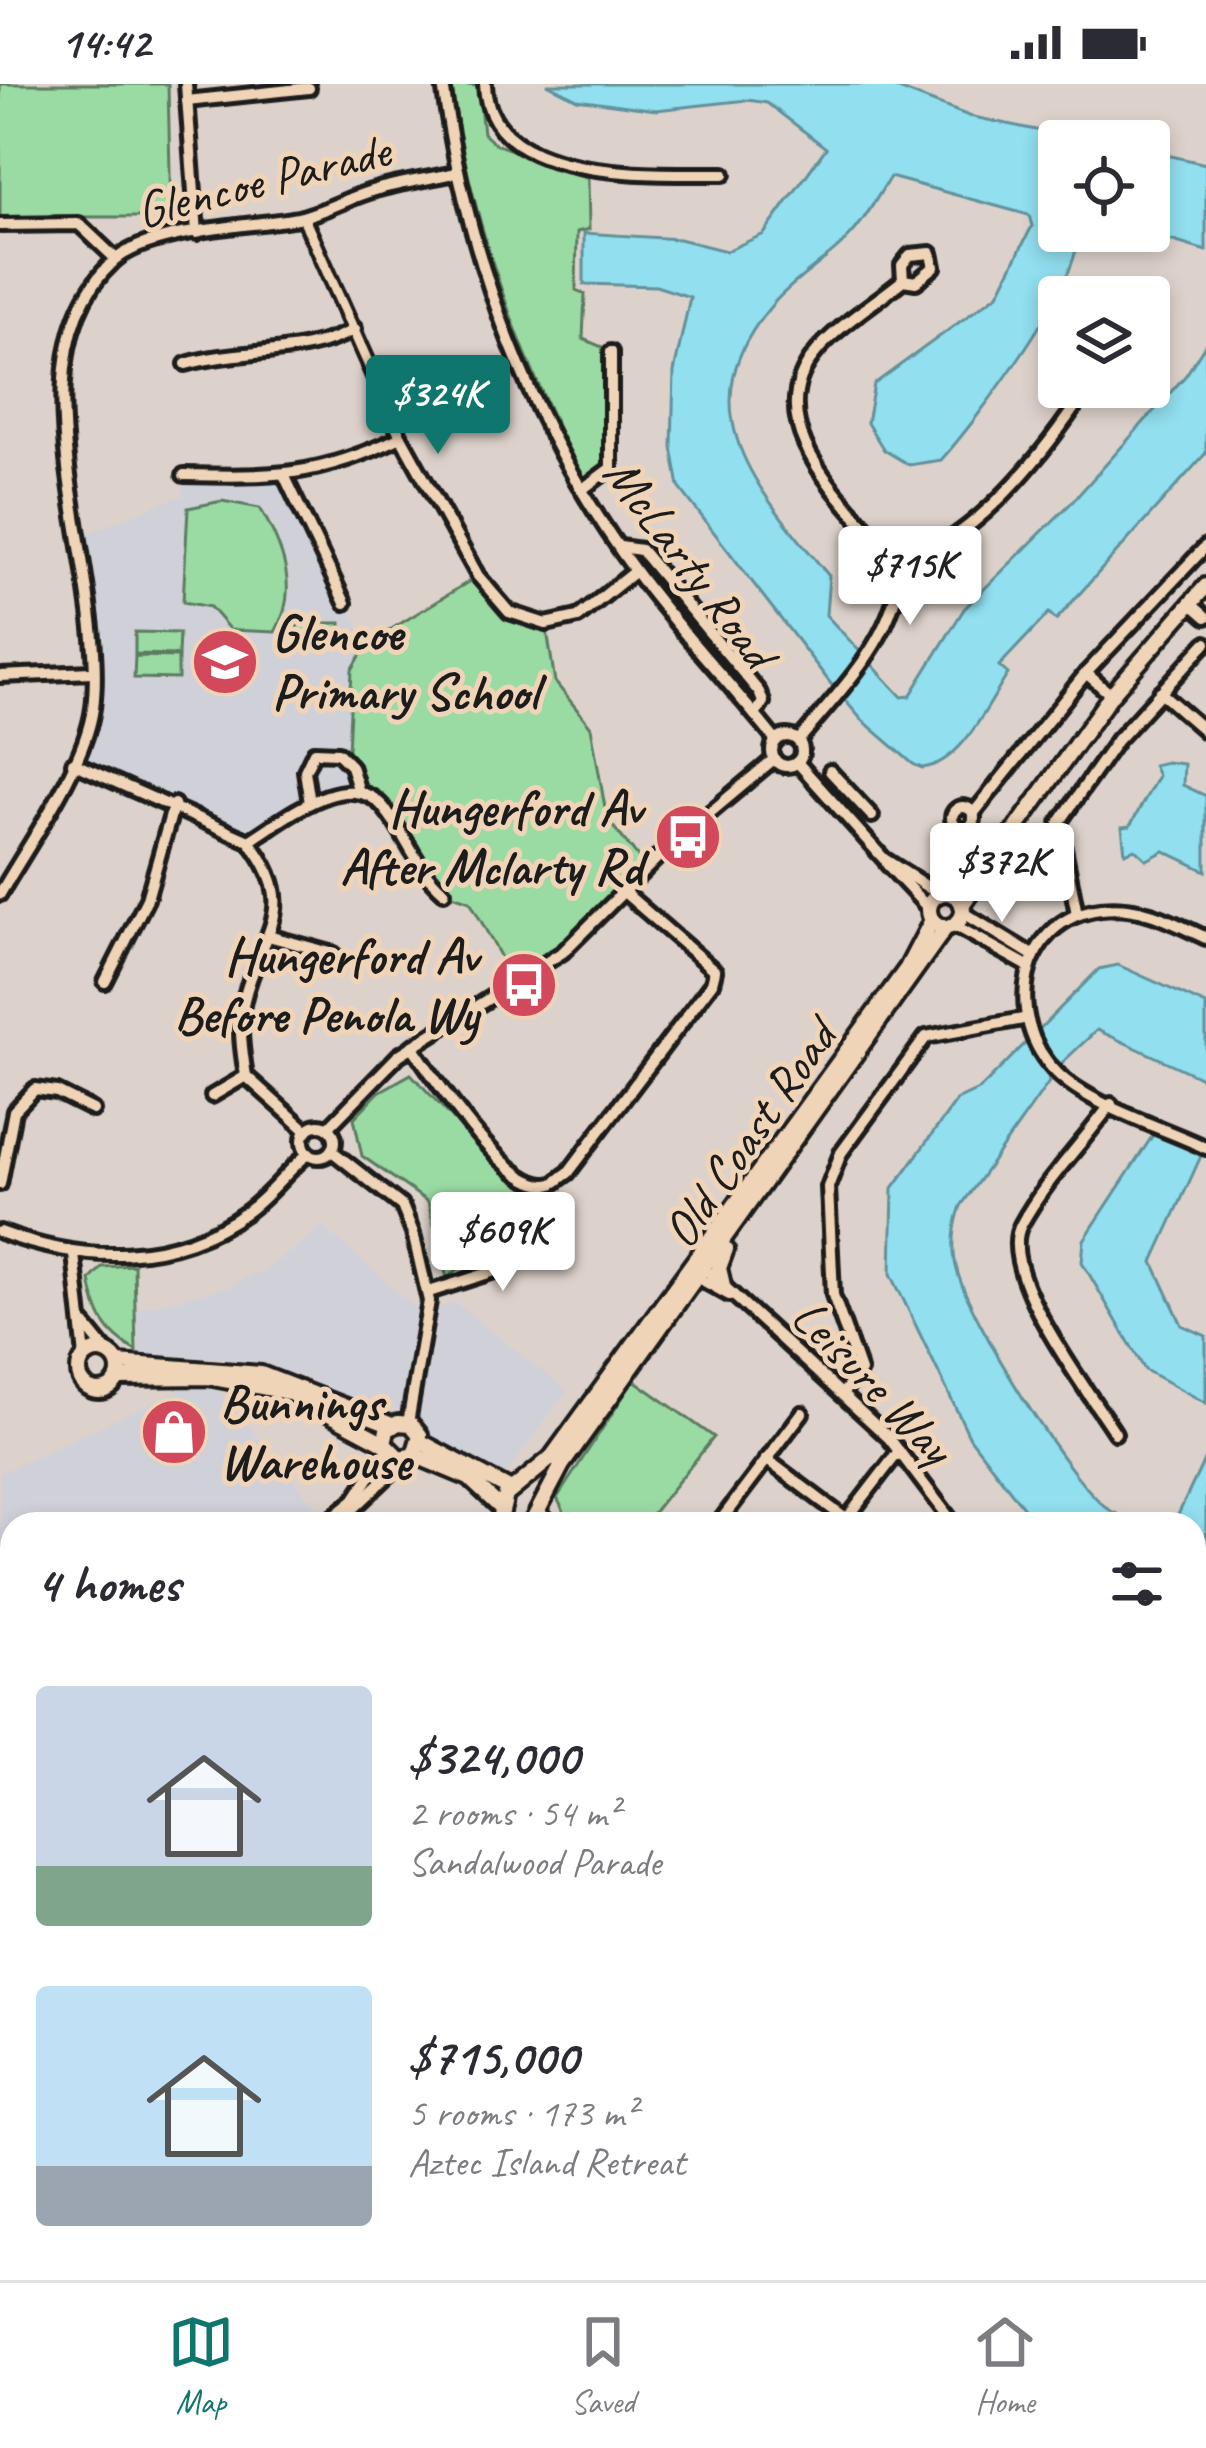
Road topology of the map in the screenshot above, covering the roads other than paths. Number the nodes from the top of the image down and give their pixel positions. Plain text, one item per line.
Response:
1 (187, 84) edge
2 (443, 84) edge
3 (485, 84) edge
4 (308, 88) dead end
5 (187, 100) junction
6 (455, 173) junction
7 (724, 174) dead end
8 (303, 217) junction
9 (0, 225) edge
10 (197, 233) junction
11 (116, 259) junction
12 (903, 280) dead end
13 (355, 329) junction
14 (611, 352) dead end
15 (186, 364) dead end
16 (1071, 408) edge
17 (401, 437) junction
18 (184, 475) dead end
19 (285, 478) junction
20 (584, 488) junction
21 (1206, 546) edge
22 (620, 547) junction
23 (891, 556) junction
24 (919, 557) junction
25 (635, 571) junction
26 (898, 579) junction
27 (1206, 586) edge
28 (346, 603) dead end
29 (1190, 603) junction
30 (1206, 617) edge
31 (1206, 643) edge
32 (92, 673) junction
33 (1086, 673) junction
34 (0, 676) edge
35 (1160, 692) junction
36 (1111, 695) junction
37 (755, 715) junction
38 (1206, 731) edge
39 (776, 741) junction
40 (798, 741) junction
41 (774, 759) junction
42 (797, 762) junction
43 (73, 763) junction
44 (830, 771) dead end
45 (849, 791) junction
46 (359, 793) junction
47 (310, 803) junction
48 (174, 805) junction
49 (832, 806) junction
50 (973, 814) dead end
51 (872, 816) dead end
52 (248, 841) junction
53 (444, 892) dead end
54 (624, 892) junction
55 (0, 894) edge
56 (947, 911) junction
57 (1077, 914) junction
58 (272, 937) junction
59 (1206, 938) edge
60 (334, 954) dead end
61 (1031, 961) junction
62 (104, 982) dead end
63 (1023, 1018) junction
64 (412, 1046) junction
65 (246, 1076) junction
66 (212, 1096) dead end
67 (1112, 1104) junction
68 (93, 1110) dead end
69 (328, 1128) junction
70 (307, 1131) junction
71 (1206, 1148) edge
72 (332, 1151) junction
73 (309, 1153) junction
74 (0, 1184) edge
75 (738, 1223) junction
76 (542, 1227) dead end
77 (0, 1232) edge
78 (74, 1254) junction
79 (697, 1270) junction
80 (728, 1291) junction
81 (429, 1292) junction
82 (84, 1322) junction
83 (85, 1357) junction
84 (114, 1364) junction
85 (843, 1393) junction
86 (802, 1413) dead end
87 (408, 1423) junction
88 (392, 1425) junction
89 (1115, 1433) dead end
90 (386, 1447) junction
91 (898, 1451) junction
92 (414, 1452) junction
93 (766, 1459) junction
94 (516, 1488) junction
95 (339, 1512) edge
96 (350, 1512) edge
97 (500, 1512) edge
98 (507, 1512) edge
99 (540, 1512) edge
100 (543, 1512) edge
101 (727, 1512) edge
102 (832, 1512) edge
103 (852, 1512) edge
104 (945, 1512) edge

1 - 5 street
2 - 6 street, McLarty Road
3 - 7 street
4 - 5 street
5 - 10 street
6 - 8 street, Glencoe Parade
6 - 20 street, McLarty Road
8 - 10 street, Glencoe Parade
8 - 13 street
9 - 11 street
10 - 11 street, Glencoe Parade
11 - 32 street, Glencoe Parade
12 - 23 street
13 - 15 street
13 - 17 street
14 - 20 street
16 - 24 street
17 - 19 street
17 - 25 street
18 - 19 street
19 - 28 street
20 - 22 street, McLarty Road
21 - 33 street
22 - 25 street, McLarty Road
22 - 37 street
23 - 24 street
23 - 26 street
24 - 26 street
25 - 37 street, McLarty Road
26 - 40 street
27 - 29 main road, Old Coast Road
29 - 30 street
29 - 36 main road, Old Coast Road
31 - 35 street
32 - 34 street
32 - 43 street, Glencoe Parade
33 - 36 street
33 - 50 street
35 - 38 street
35 - 57 street
36 - 56 main road, Old Coast Road
37 - 39 street, McLarty Road
39 - 40 street
39 - 41 street
40 - 42 street
41 - 42 street
41 - 54 street
42 - 49 street
43 - 48 street
43 - 55 street, Glencoe Parade
44 - 45 street
45 - 49 street
45 - 51 street
46 - 47 street
46 - 47 street
46 - 53 street
47 - 52 street
48 - 52 street
48 - 62 street
49 - 56 street
52 - 58 street
54 - 64 street
54 - 64 street
56 - 61 street
56 - 75 main road, Old Coast Road
56 - 79 main road, Old Coast Road
57 - 59 street
57 - 61 street
58 - 60 street
58 - 65 street
61 - 63 street
63 - 67 street
63 - 85 street
64 - 69 street
65 - 66 street
65 - 70 street
67 - 71 street
67 - 89 street
68 - 74 street
69 - 70 street
69 - 72 street
70 - 73 street
72 - 73 street
72 - 81 street
73 - 78 street
75 - 79 main road, Old Coast Road
75 - 80 main road
76 - 81 street
77 - 78 street
78 - 82 street
79 - 80 street, Leisure Way
79 - 94 main road, Old Coast Road
79 - 100 main road, Old Coast Road
80 - 85 street, Leisure Way
81 - 87 street
82 - 83 street
82 - 84 street
83 - 84 main road
83 - 84 main road
84 - 88 main road
84 - 90 main road
85 - 91 street, Leisure Way
86 - 93 street
87 - 88 main road
87 - 92 main road
88 - 90 main road
90 - 92 main road
90 - 95 street
91 - 103 street
91 - 104 street, Leisure Way
92 - 94 main road
92 - 96 street
92 - 97 main road
93 - 101 street
93 - 102 street
94 - 98 main road, Old Coast Road
94 - 99 main road

